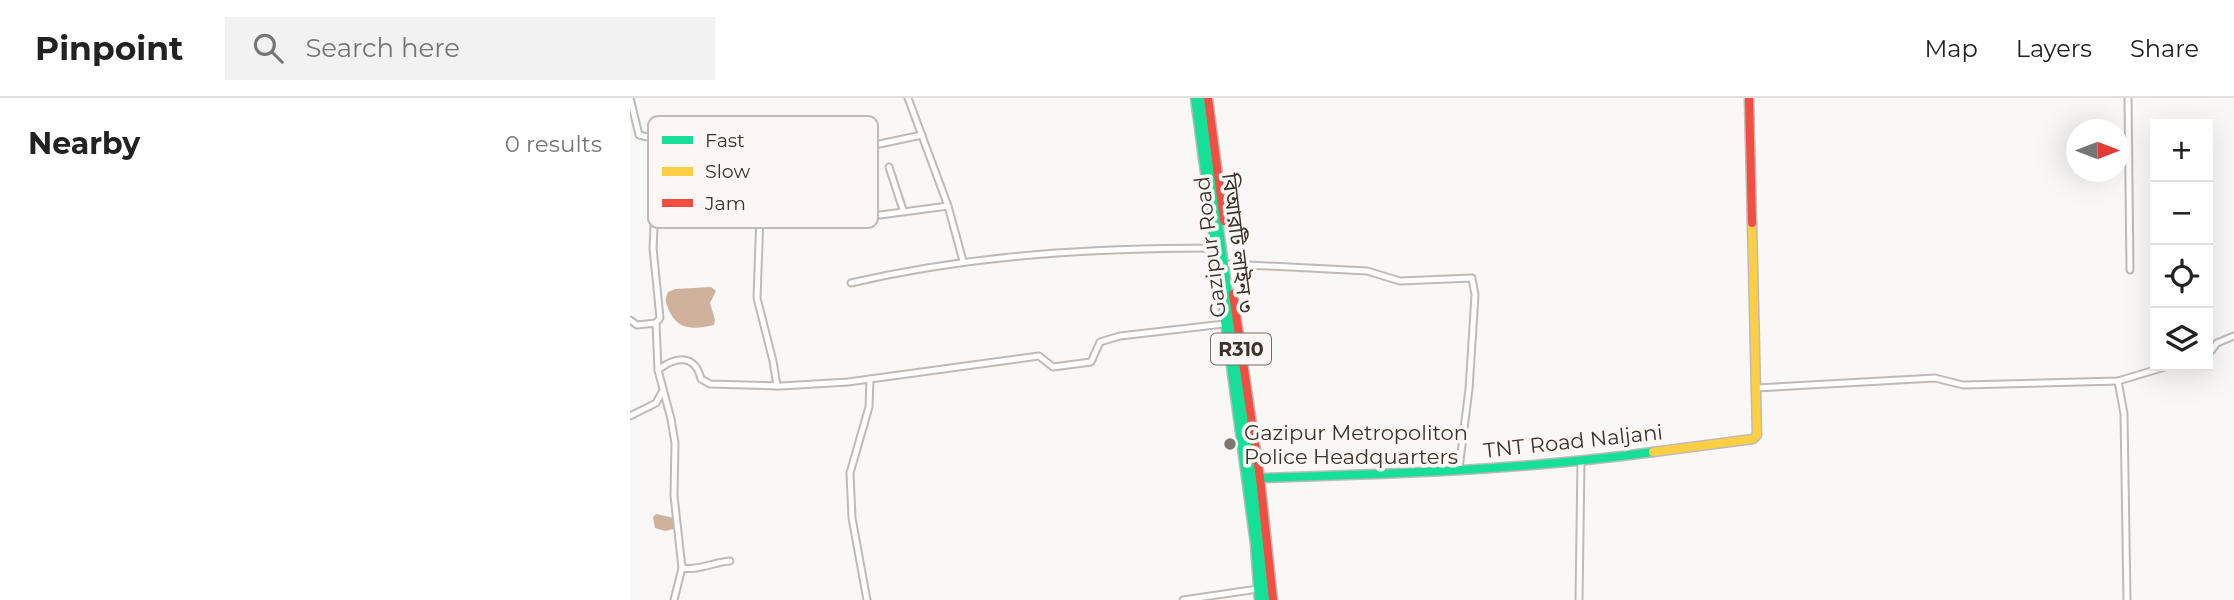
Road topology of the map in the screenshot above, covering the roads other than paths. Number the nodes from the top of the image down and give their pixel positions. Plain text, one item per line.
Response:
1 (630, 98) edge
2 (908, 98) edge
3 (1195, 98) edge
4 (1201, 98) edge
5 (1208, 98) edge
6 (1749, 98) edge
7 (2128, 98) edge
8 (922, 135) junction
9 (648, 137) edge
10 (878, 144) edge
11 (889, 167) dead end
12 (947, 206) junction
13 (903, 210) junction
14 (880, 215) dead end
15 (655, 228) edge
16 (760, 228) edge
17 (1215, 248) junction
18 (963, 261) junction
19 (1229, 264) junction
20 (2130, 270) dead end
21 (851, 283) dead end
22 (630, 320) edge
23 (656, 323) junction
24 (1224, 324) junction
25 (2234, 336) edge
26 (2213, 349) edge
27 (658, 370) junction
28 (2151, 371) edge
29 (870, 379) junction
30 (2118, 381) junction
31 (776, 386) junction
32 (1756, 388) junction
33 (662, 392) junction
34 (630, 416) edge
35 (1581, 462) junction
36 (1459, 469) junction
37 (1260, 478) junction
38 (730, 561) dead end
39 (682, 568) junction
40 (1258, 589) junction
41 (674, 600) edge
42 (867, 600) edge
43 (1183, 600) edge
44 (1259, 600) edge
45 (1266, 600) edge
46 (1273, 600) edge
47 (1579, 600) edge
48 (2127, 600) edge

1 - 9 street
2 - 8 street
3 - 17 main road, Gazipur Road / R310
4 - 45 main road, বিআরটি লাইন ৩
5 - 19 main road, Gazipur Road / R310
6 - 32 main road
7 - 20 street
8 - 10 street
8 - 12 street
11 - 13 street
12 - 13 street
12 - 18 street
13 - 14 street
15 - 23 street
16 - 31 street
17 - 18 street
17 - 24 main road, Gazipur Road / R310
18 - 21 street
19 - 36 street
19 - 37 main road, Gazipur Road / R310
22 - 23 street
23 - 27 street
24 - 29 street
24 - 40 main road, Gazipur Road / R310
25 - 26 street
27 - 31 street
27 - 33 street
28 - 30 street
29 - 31 street
29 - 42 street
30 - 32 street
30 - 48 street
32 - 35 main road, TNT Road Naljani
33 - 34 street
33 - 39 street
35 - 36 main road, TNT Road Naljani
35 - 47 street
36 - 37 main road, TNT Road Naljani
37 - 46 main road, Gazipur Road / R310
38 - 39 street
39 - 41 street
40 - 43 street
40 - 44 main road, Gazipur Road / R310

